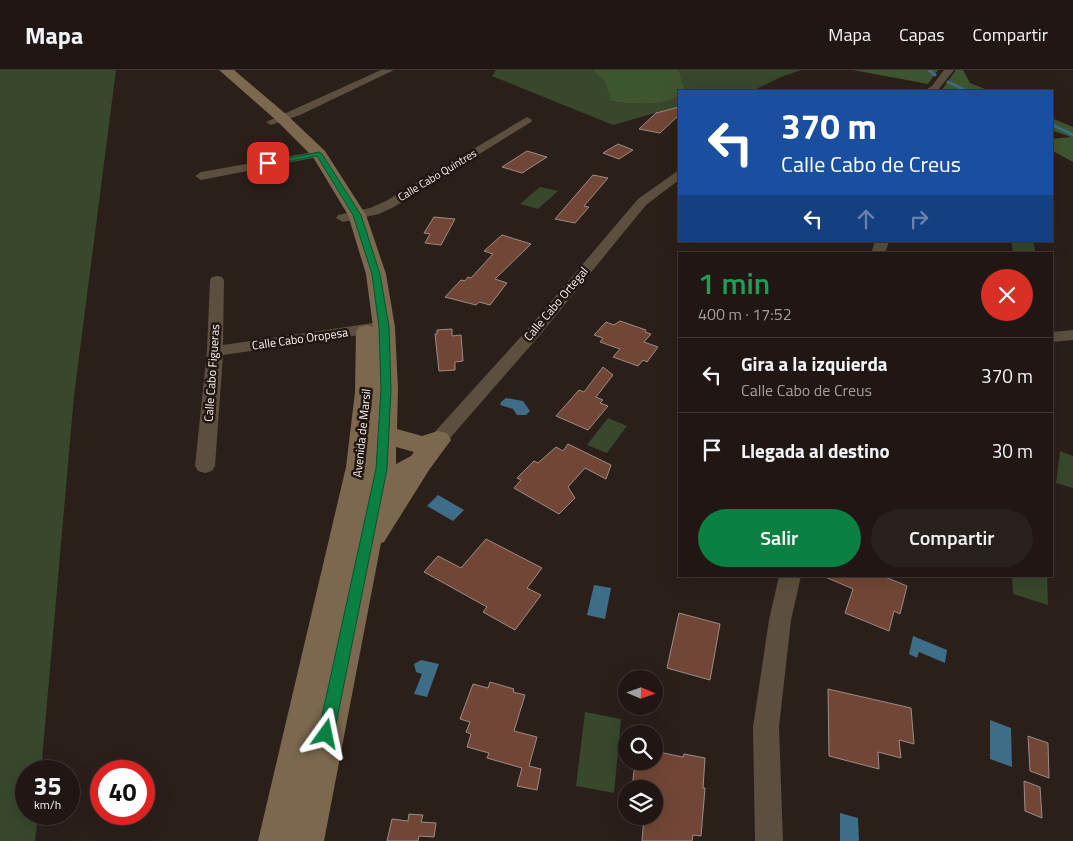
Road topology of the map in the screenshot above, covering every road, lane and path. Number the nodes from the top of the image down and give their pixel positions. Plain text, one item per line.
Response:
1 (213, 70) edge
2 (226, 70) edge
3 (389, 70) edge
4 (949, 70) edge
5 (931, 90) edge
6 (277, 120) junction
7 (527, 120) dead end
8 (312, 155) junction
9 (678, 175) edge
10 (201, 176) dead end
11 (350, 217) junction
12 (217, 280) dead end
13 (375, 328) junction
14 (1073, 336) edge
15 (1053, 337) edge
16 (215, 351) junction
17 (384, 433) junction
18 (427, 449) junction
19 (371, 461) junction
20 (205, 466) dead end
21 (365, 550) junction
22 (790, 577) edge
23 (278, 841) edge
24 (304, 841) edge
25 (769, 841) edge

1 - 6 street, Avenida de Marsil
2 - 6 street, Avenida de Marsil
3 - 6 street
4 - 5 street
6 - 8 street, Avenida de Marsil
7 - 11 street, Calle Cabo Quintres
8 - 10 street
8 - 11 street, Avenida de Marsil
9 - 18 street, Calle Cabo Ortegal
11 - 13 street, Avenida de Marsil
12 - 16 street, Calle Cabo Figueras
13 - 16 street, Calle Cabo Oropesa
13 - 17 street, Avenida de Marsil
13 - 19 street, Avenida de Marsil
14 - 15 street
16 - 20 street, Calle Cabo Figueras
17 - 18 street
17 - 19 street, Avenida de Marsil
18 - 19 street
18 - 21 street
19 - 21 street, Avenida de Marsil
19 - 23 street
21 - 24 street, Avenida de Marsil
22 - 25 street

